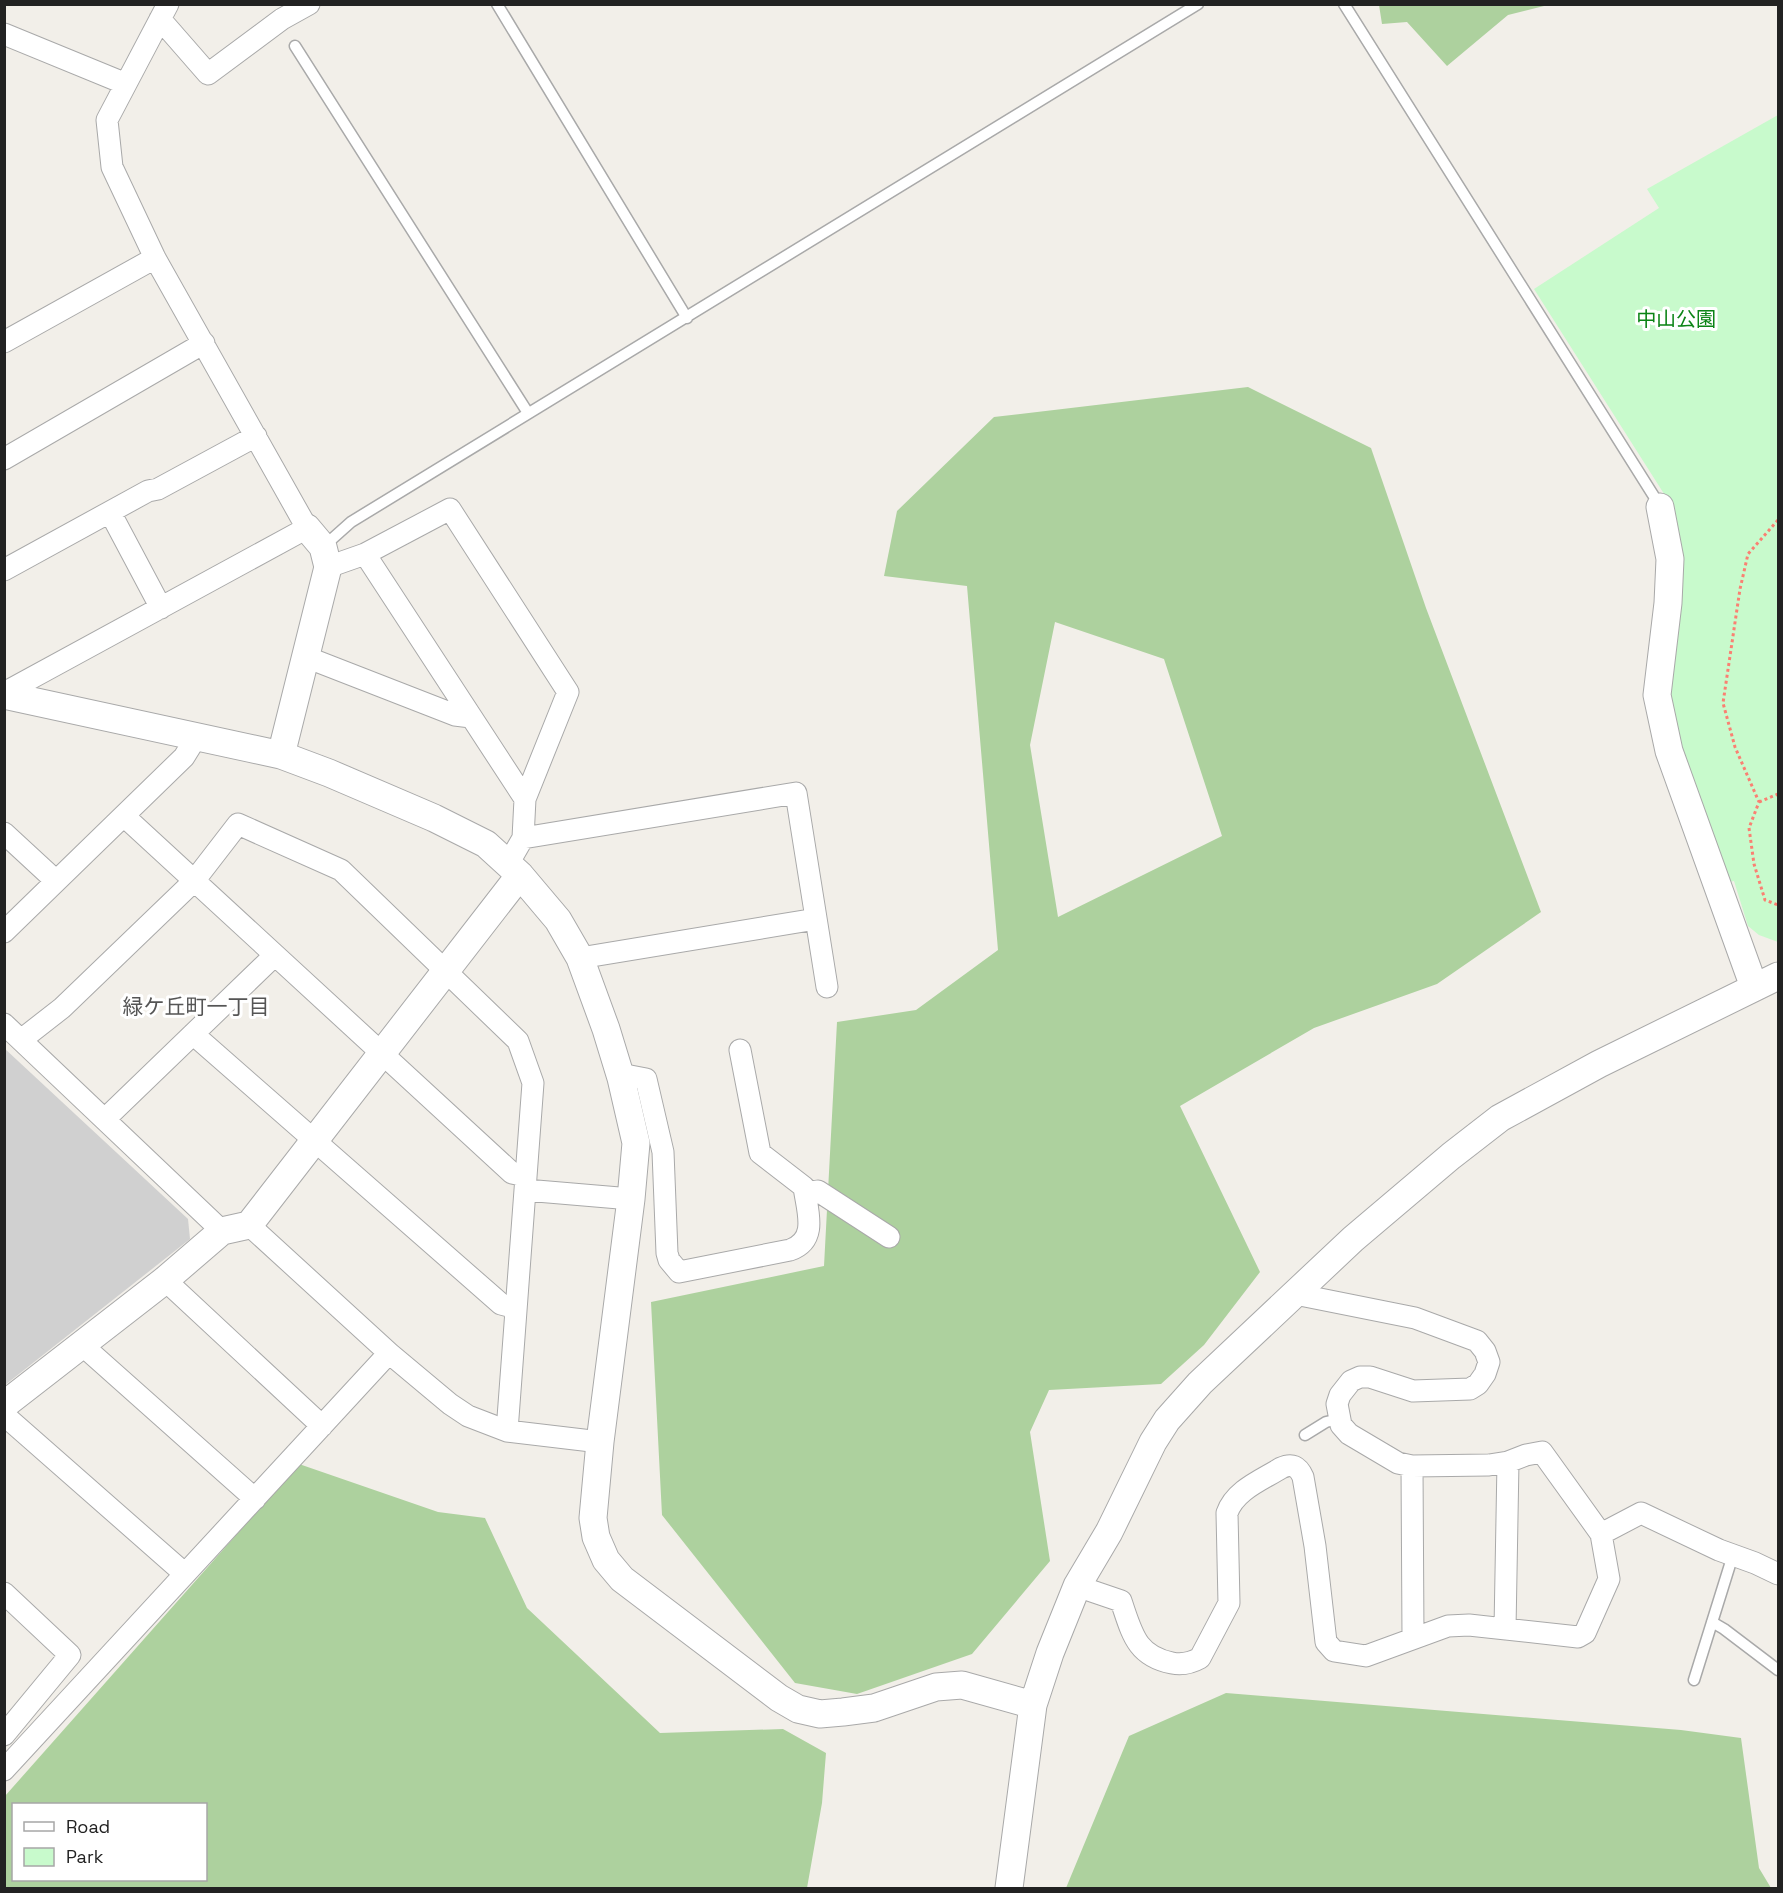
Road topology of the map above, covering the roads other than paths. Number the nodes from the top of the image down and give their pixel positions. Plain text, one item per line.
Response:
1 (309, 4) edge
2 (497, 4) edge
3 (1198, 4) edge
4 (1344, 4) edge
5 (164, 12) edge
6 (277, 12) edge
7 (4, 34) edge
8 (295, 46) dead end
9 (126, 84) junction
10 (155, 258) junction
11 (687, 318) junction
12 (4, 342) edge
13 (204, 343) junction
14 (528, 413) junction
15 (256, 436) junction
16 (4, 459) edge
17 (1660, 507) joint
18 (110, 512) junction
19 (319, 547) junction
20 (365, 554) junction
21 (4, 570) edge
22 (161, 608) junction
23 (306, 657) junction
24 (4, 694) edge
25 (471, 717) junction
26 (197, 736) junction
27 (281, 756) junction
28 (525, 799) junction
29 (124, 816) junction
30 (4, 833) edge
31 (523, 838) junction
32 (514, 870) junction
33 (56, 881) junction
34 (194, 881) junction
35 (816, 919) junction
36 (4, 932) edge
37 (275, 955) junction
38 (580, 958) junction
39 (447, 970) junction
40 (1779, 976) edge
41 (827, 987) dead end
42 (1754, 987) junction
43 (4, 1024) edge
44 (193, 1034) junction
45 (21, 1040) junction
46 (740, 1050) dead end
47 (384, 1053) junction
48 (620, 1074) junction
49 (105, 1119) junction
50 (315, 1140) junction
51 (526, 1183) junction
52 (805, 1192) junction
53 (631, 1199) junction
54 (249, 1225) junction
55 (222, 1231) junction
56 (889, 1237) dead end
57 (165, 1280) junction
58 (1295, 1294) junction
59 (516, 1308) junction
60 (82, 1346) junction
61 (389, 1353) junction
62 (4, 1405) edge
63 (4, 1415) edge
64 (1339, 1419) junction
65 (322, 1426) junction
66 (507, 1431) junction
67 (1305, 1435) dead end
68 (600, 1442) junction
69 (1508, 1462) junction
70 (1412, 1466) junction
71 (255, 1498) junction
72 (1601, 1534) junction
73 (1732, 1555) junction
74 (185, 1574) junction
75 (1779, 1574) edge
76 (1077, 1586) junction
77 (4, 1593) edge
78 (1712, 1623) junction
79 (1505, 1629) junction
80 (1413, 1637) junction
81 (1779, 1670) edge
82 (1694, 1680) dead end
83 (1033, 1706) junction
84 (4, 1735) edge
85 (4, 1770) edge
86 (1008, 1888) edge

1 - 6 street
2 - 11 lane
3 - 11 lane
4 - 17 lane
5 - 6 street
5 - 9 street
7 - 9 street
8 - 14 lane
9 - 10 street
10 - 12 street
10 - 13 street
11 - 14 lane
13 - 15 street
13 - 16 street
14 - 19 lane
15 - 18 street
15 - 19 street
17 - 42 street
18 - 21 street
18 - 22 street
19 - 20 street
19 - 22 street
19 - 23 street
20 - 25 street
20 - 28 street
22 - 24 street
23 - 25 street
23 - 27 street
24 - 26 street
25 - 28 street
26 - 27 street
26 - 29 street
27 - 32 street
28 - 31 street
29 - 33 street
29 - 34 street
30 - 33 street
31 - 32 street
31 - 35 street
32 - 38 street
32 - 39 street
33 - 36 street
34 - 37 street
34 - 39 street
34 - 45 street
35 - 38 street
35 - 41 street
37 - 44 street
37 - 47 street
38 - 48 street
39 - 47 street
39 - 51 street
40 - 42 street
42 - 58 street
43 - 45 street
44 - 49 street
44 - 50 street
45 - 49 street
46 - 52 street
47 - 50 street
47 - 51 street
48 - 52 street
48 - 53 street
49 - 55 street
50 - 54 street
50 - 59 street
51 - 53 street
51 - 59 street
52 - 56 street
53 - 68 street
54 - 55 street
54 - 61 street
55 - 57 street
57 - 60 street
57 - 65 street
58 - 64 street
58 - 76 street
59 - 66 street
60 - 62 street
60 - 71 street
61 - 65 street
61 - 66 street
63 - 74 street
64 - 67 lane
64 - 70 street
65 - 71 street
66 - 68 street
68 - 83 street
69 - 70 street
69 - 72 street
69 - 79 street
70 - 80 street
71 - 74 street
72 - 73 street
72 - 79 street
73 - 75 street
73 - 78 lane
74 - 85 street
76 - 80 street
76 - 83 street
77 - 84 street
78 - 81 lane
78 - 82 lane
79 - 80 street
83 - 86 street

